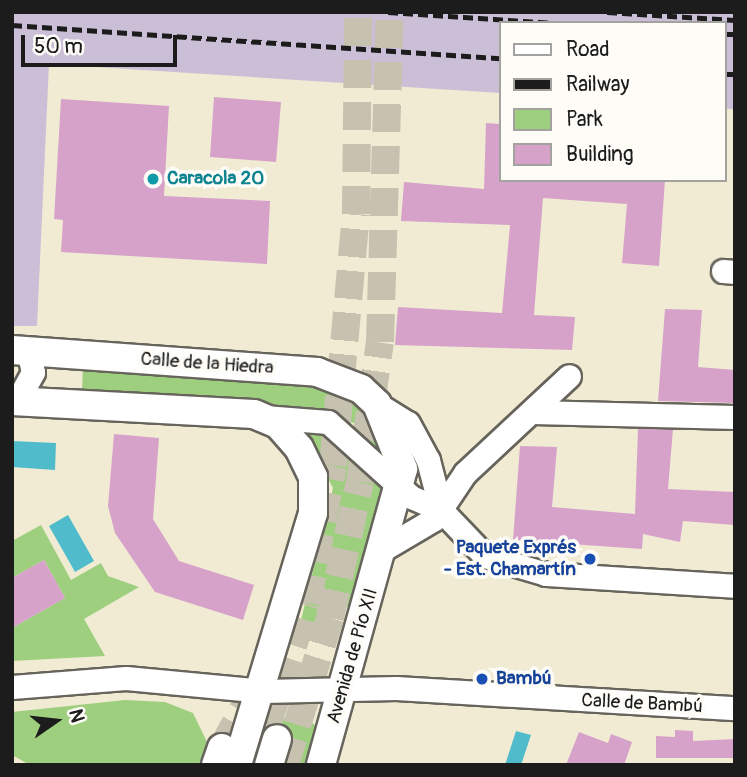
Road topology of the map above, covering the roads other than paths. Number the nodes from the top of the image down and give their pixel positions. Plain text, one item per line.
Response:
1 (20, 350) edge
2 (569, 376) dead end
3 (15, 401) edge
4 (377, 404) junction
5 (533, 412) junction
6 (264, 416) junction
7 (735, 417) edge
8 (400, 488) junction
9 (441, 510) junction
10 (385, 548) junction
11 (735, 586) edge
12 (12, 687) edge
13 (263, 691) junction
14 (339, 692) junction
15 (735, 708) edge
16 (225, 759) edge
17 (321, 765) edge

1 - 3 street, Calle de la Hiedra
1 - 4 main road, Calle de la Hiedra
2 - 5 street
3 - 6 main road, Calle de la Hiedra
4 - 8 main road, Calle de la Hiedra
4 - 9 street, Calle de la Hiedra
5 - 7 street
5 - 9 street
6 - 8 street, Calle de la Hiedra
6 - 13 main road
8 - 9 street, Calle de la Hiedra
8 - 10 main road, Calle de la Hiedra
9 - 10 street
9 - 11 street, Calle de la Hiedra
10 - 14 main road, Avenida de Pío XII
12 - 13 street, Calle de Bambú
13 - 14 street, Calle de Bambú
13 - 16 main road
14 - 15 street, Calle de Bambú
14 - 17 main road, Avenida de Pío XII

